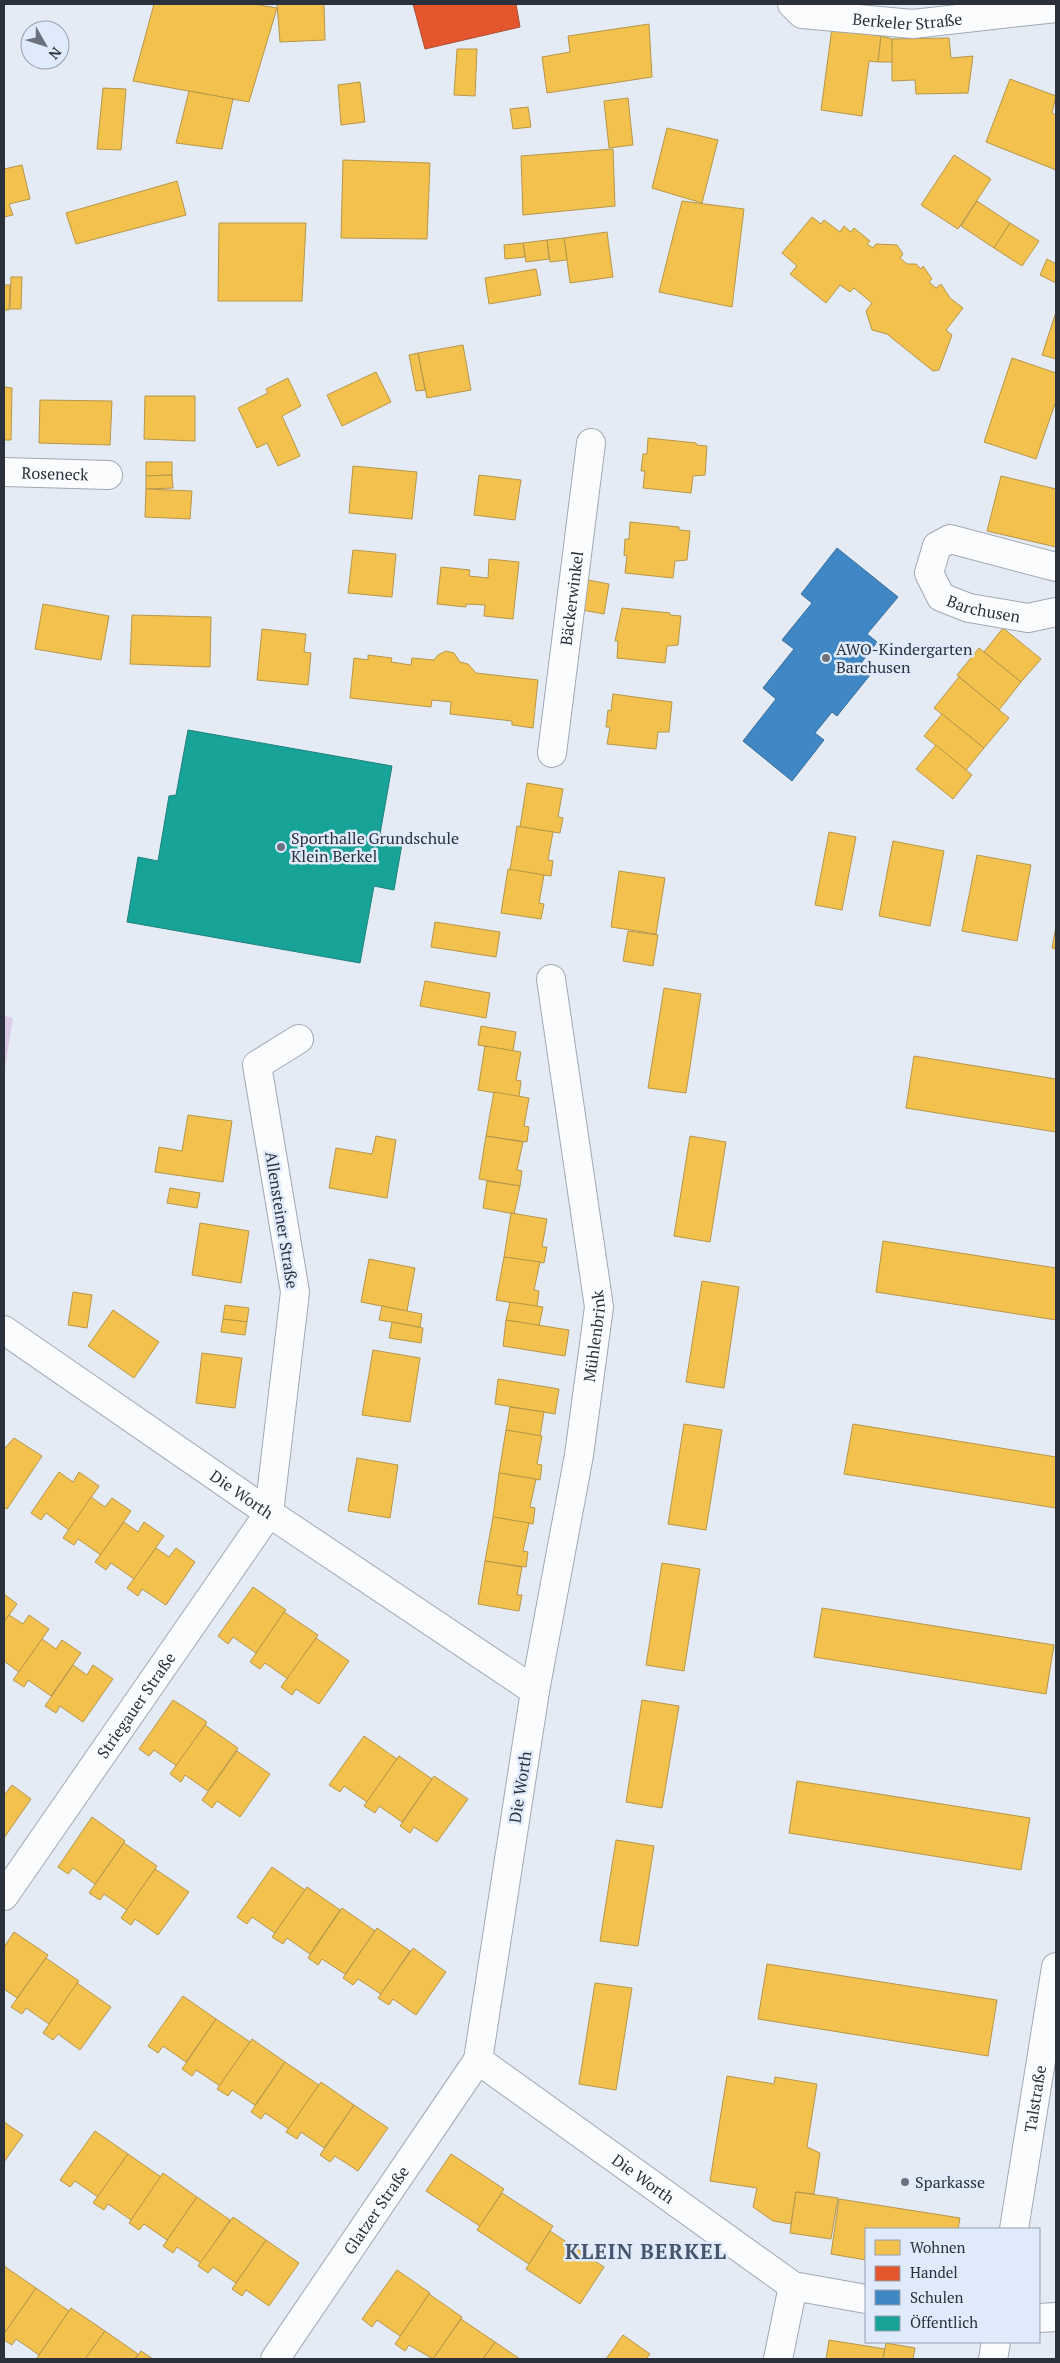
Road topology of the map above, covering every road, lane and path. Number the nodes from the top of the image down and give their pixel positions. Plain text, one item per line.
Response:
1 (792, 4) edge
2 (1056, 8) edge
3 (591, 442) dead end
4 (4, 472) edge
5 (108, 475) dead end
6 (1056, 567) edge
7 (1056, 612) edge
8 (552, 753) dead end
9 (551, 980) dead end
10 (299, 1039) dead end
11 (4, 1330) edge
12 (269, 1513) junction
13 (535, 1691) junction
14 (4, 1896) edge
15 (1056, 1967) edge
16 (478, 2060) junction
17 (1014, 2228) edge
18 (793, 2286) junction
19 (865, 2299) edge
20 (1056, 2317) edge
21 (1040, 2318) edge
22 (996, 2343) edge
23 (275, 2359) edge
24 (778, 2359) edge
25 (993, 2359) edge

1 - 2 street, Berkeler Straße
3 - 8 street, Bäckerwinkel
4 - 5 street, Roseneck
6 - 7 street, Barchusen
9 - 13 street, Mühlenbrink
10 - 12 street, Allensteiner Straße
11 - 12 street, Die Worth
12 - 13 street, Die Worth
12 - 14 street, Striegauer Straße
13 - 16 street, Die Worth
15 - 17 street, Talstraße
16 - 18 street, Die Worth
16 - 23 street, Glatzer Straße
18 - 19 street, Die Worth
18 - 24 street
20 - 21 street
22 - 25 street

